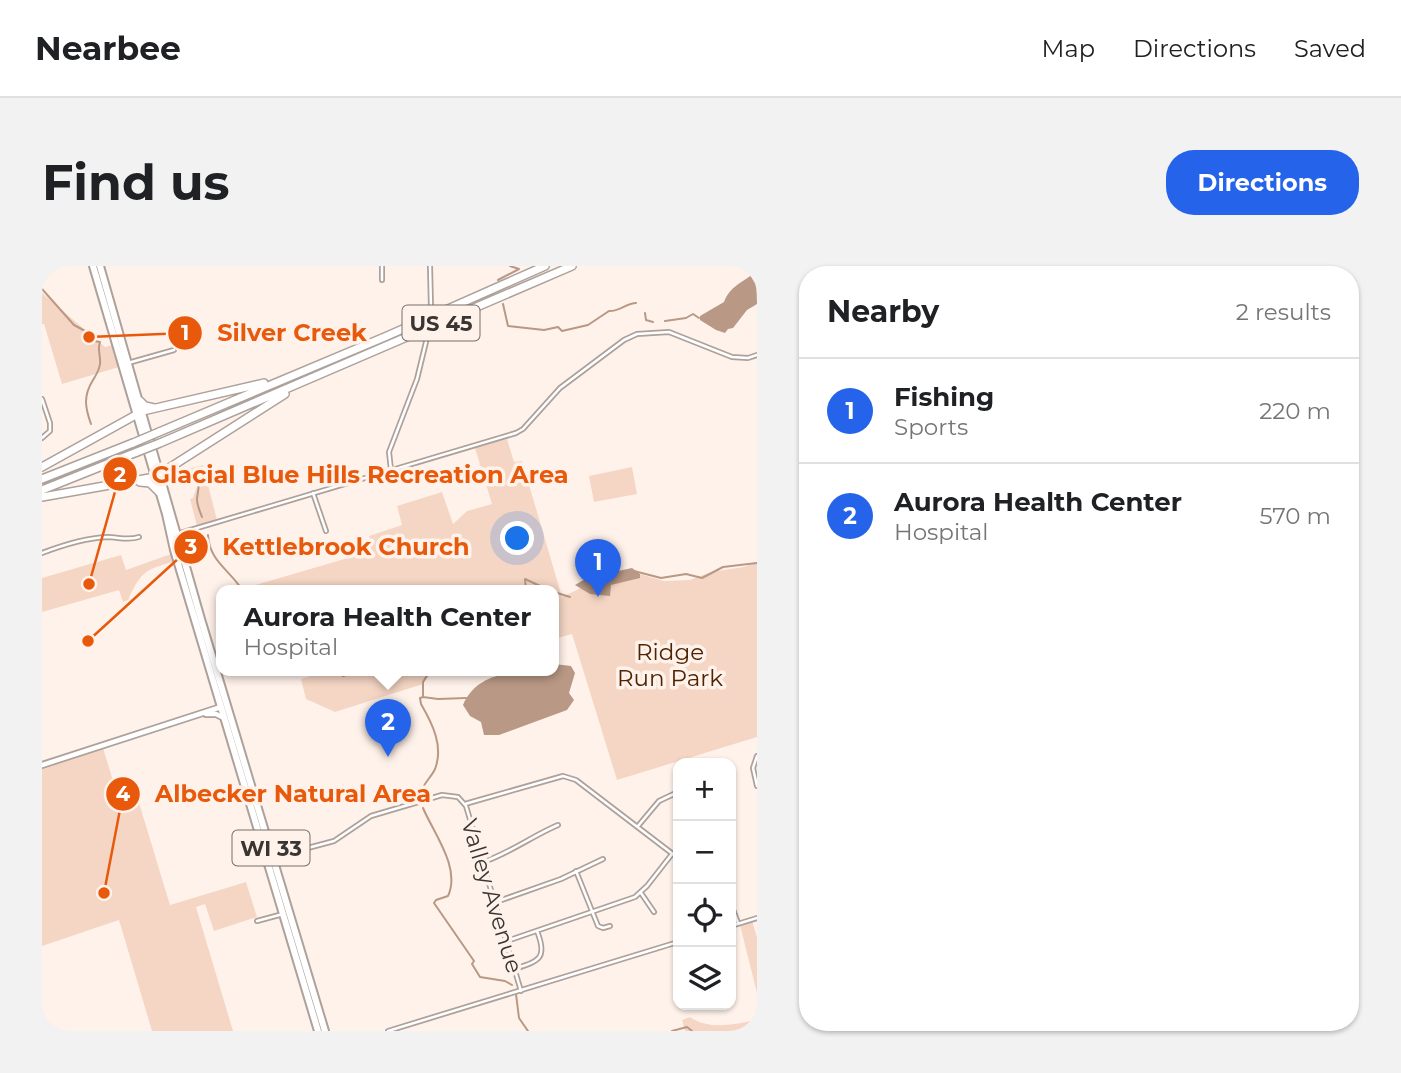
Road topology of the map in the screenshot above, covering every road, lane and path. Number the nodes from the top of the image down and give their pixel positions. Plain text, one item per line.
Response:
1 (93, 266) edge
2 (100, 266) edge
3 (382, 266) edge
4 (430, 266) edge
5 (545, 266) edge
6 (572, 266) edge
7 (382, 280) dead end
8 (174, 350) dead end
9 (757, 355) edge
10 (125, 364) junction
11 (311, 368) junction
12 (311, 379) junction
13 (42, 399) edge
14 (140, 401) junction
15 (155, 408) junction
16 (139, 413) junction
17 (44, 438) edge
18 (42, 467) edge
19 (391, 470) junction
20 (158, 475) junction
21 (42, 478) edge
22 (132, 481) junction
23 (42, 490) edge
24 (159, 492) junction
25 (313, 493) junction
26 (42, 498) edge
27 (326, 531) dead end
28 (174, 534) junction
29 (139, 537) dead end
30 (42, 552) edge
31 (224, 706) junction
32 (201, 714) junction
33 (225, 719) junction
34 (757, 756) edge
35 (42, 765) edge
36 (757, 786) edge
37 (673, 794) edge
38 (465, 804) junction
39 (558, 825) dead end
40 (638, 826) junction
41 (672, 854) joint
42 (271, 858) junction
43 (603, 859) dead end
44 (483, 862) junction
45 (576, 871) junction
46 (641, 893) junction
47 (495, 903) junction
48 (592, 912) junction
49 (654, 912) dead end
50 (286, 913) junction
51 (736, 918) edge
52 (757, 918) edge
53 (257, 921) dead end
54 (738, 923) joint
55 (610, 926) dead end
56 (537, 931) junction
57 (506, 941) junction
58 (673, 944) edge
59 (514, 969) junction
60 (521, 991) junction
61 (318, 1031) edge
62 (325, 1031) edge
63 (388, 1031) edge

1 - 10 main road, WI 33
2 - 10 main road, WI 33
3 - 7 street
4 - 19 street, bridge
5 - 11 highway, US 45
6 - 12 highway, US 45
8 - 10 street
9 - 19 street
10 - 14 main road, WI 33
10 - 16 main road, WI 33
11 - 15 highway
11 - 21 highway, US 45, bridge
12 - 20 highway
12 - 23 highway, US 45, bridge
13 - 17 street
14 - 15 highway
14 - 16 main road, WI 33
15 - 16 highway
16 - 18 highway
16 - 20 main road, WI 33
19 - 25 street
20 - 22 highway
20 - 24 main road, WI 33
20 - 28 main road, WI 33
22 - 24 highway
22 - 26 highway
24 - 28 main road, WI 33
25 - 27 street
25 - 28 street
28 - 31 main road, WI 33
29 - 30 street
31 - 32 street
31 - 33 main road, WI 33
31 - 42 main road, WI 33
32 - 33 street
32 - 35 street
33 - 42 main road, WI 33
34 - 36 street
37 - 40 street
38 - 40 street
38 - 42 street, Valley Avenue
38 - 44 street, Valley Avenue
39 - 44 street
40 - 41 street
41 - 46 street
42 - 50 main road, WI 33
43 - 45 street
44 - 47 street, Valley Avenue
45 - 47 street
45 - 48 street
46 - 48 street
46 - 49 street
47 - 57 street, Valley Avenue
48 - 55 street
48 - 56 street
50 - 53 street
50 - 61 main road, WI 33
50 - 62 main road, WI 33
51 - 54 street
52 - 54 street
56 - 57 street
56 - 59 street
57 - 59 street, Valley Avenue
58 - 60 street
59 - 60 street, Valley Avenue
60 - 63 street

